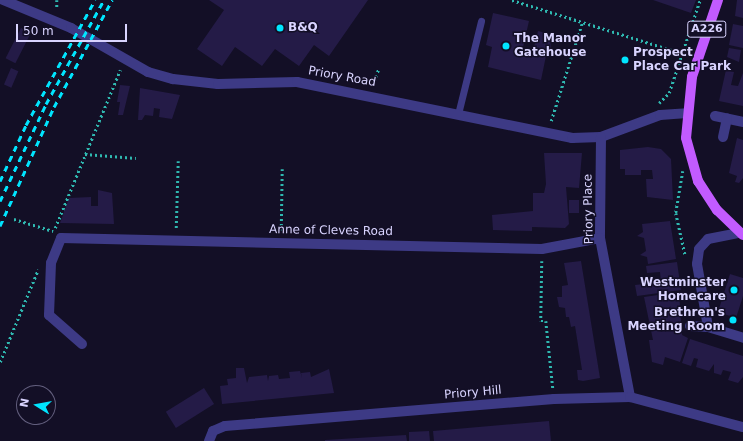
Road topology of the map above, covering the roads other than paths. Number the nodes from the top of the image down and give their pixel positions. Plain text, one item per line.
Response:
1 (3, 0) edge
2 (718, 0) edge
3 (481, 21) dead end
4 (687, 113) junction
5 (458, 114) junction
6 (715, 116) dead end
7 (727, 118) junction
8 (743, 122) edge
9 (601, 137) junction
10 (723, 137) dead end
11 (741, 234) edge
12 (600, 238) junction
13 (690, 326) dead end
14 (708, 326) junction
15 (743, 338) edge
16 (82, 344) dead end
17 (630, 397) junction
18 (743, 427) edge
19 (209, 441) edge

1 - 5 street, Priory Road
2 - 4 main road, A226
3 - 5 lane
4 - 9 street, Priory Road
4 - 11 main road, A226
5 - 9 street, Priory Road
6 - 7 street
7 - 8 street
7 - 10 street
9 - 12 street, Priory Place
11 - 14 street
12 - 16 street, Anne of Cleves Road
12 - 17 street, Priory Place
13 - 14 street
14 - 15 street
17 - 18 street, Priory Hill
17 - 19 street, Priory Hill

